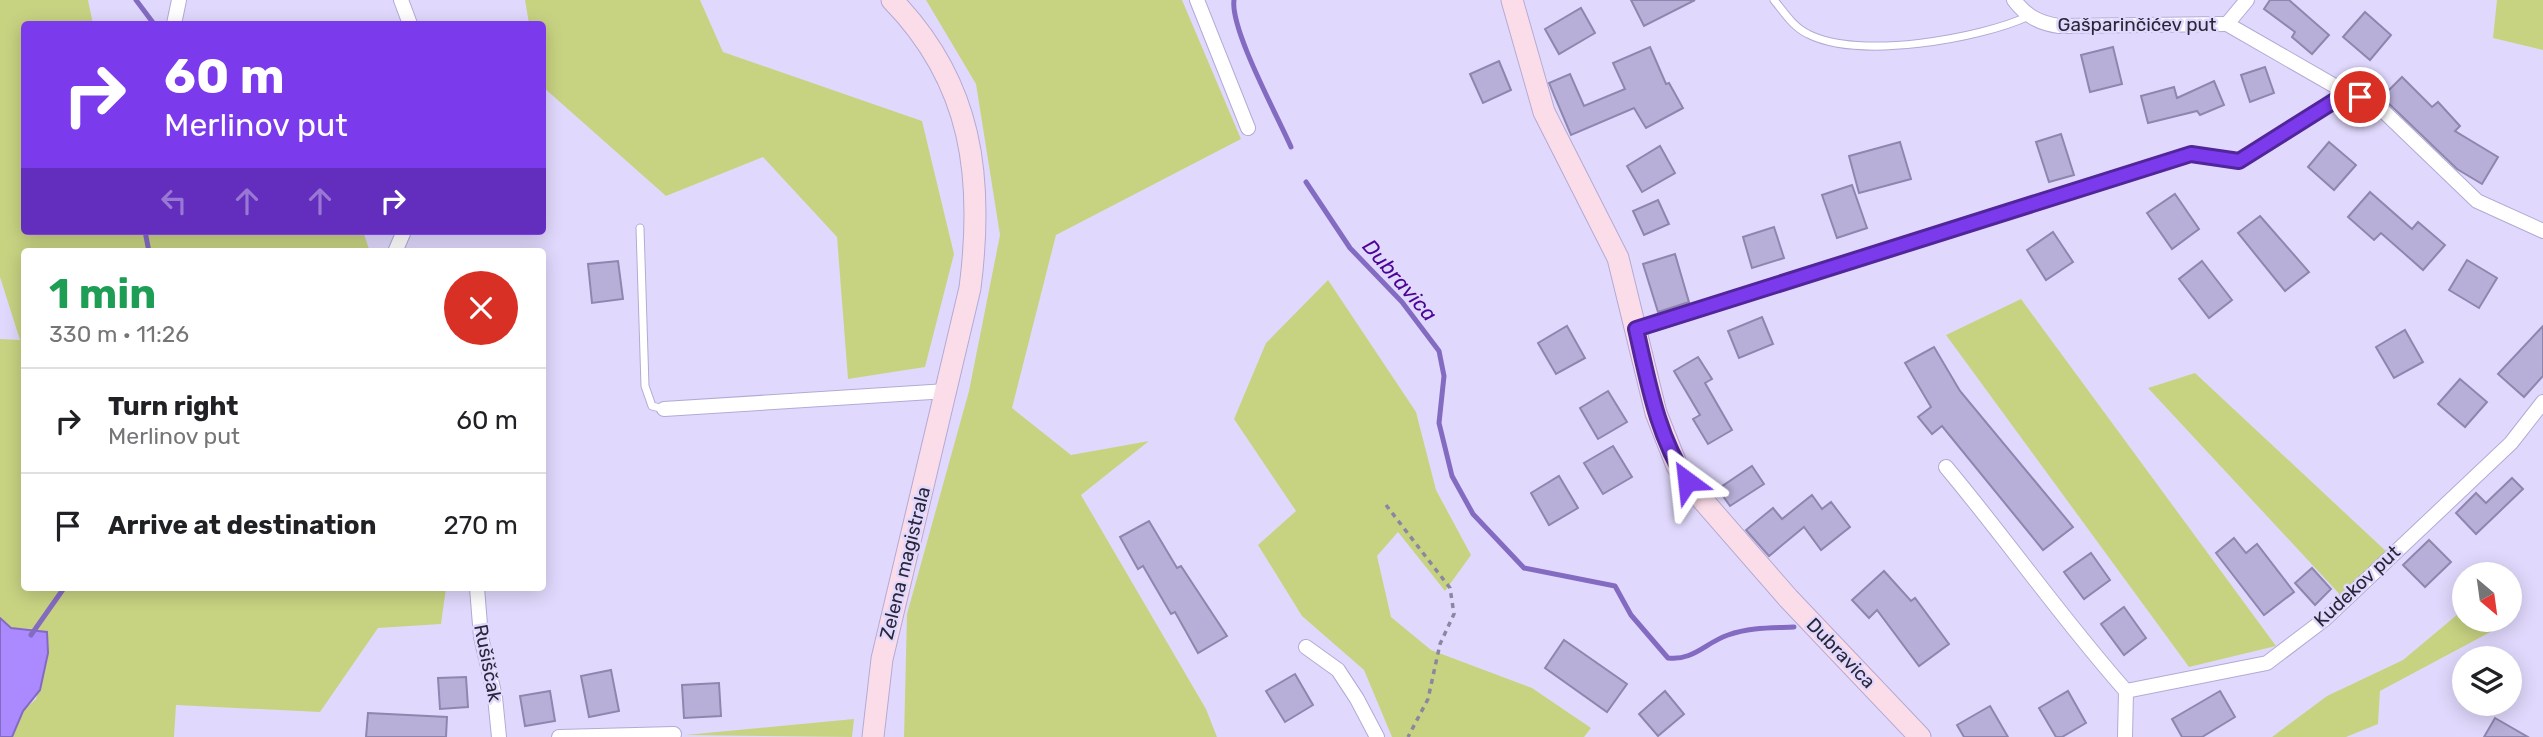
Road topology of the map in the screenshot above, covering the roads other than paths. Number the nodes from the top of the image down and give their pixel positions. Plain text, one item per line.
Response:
1 (179, 0) edge
2 (401, 0) edge
3 (892, 0) edge
4 (1197, 0) edge
5 (1512, 0) edge
6 (1774, 0) edge
7 (2014, 0) edge
8 (2247, 0) edge
9 (2029, 16) junction
10 (175, 21) edge
11 (409, 21) edge
12 (2227, 24) junction
13 (2347, 93) junction
14 (1248, 128) dead end
15 (640, 228) dead end
16 (2543, 231) edge
17 (1636, 329) junction
18 (947, 391) junction
19 (2543, 402) edge
20 (664, 409) joint
21 (1946, 467) dead end
22 (477, 591) edge
23 (1306, 647) dead end
24 (2126, 691) junction
25 (674, 734) dead end
26 (499, 737) edge
27 (559, 737) edge
28 (873, 737) edge
29 (1377, 737) edge
30 (1920, 737) edge
31 (2125, 737) edge

1 - 10 street
2 - 11 street
3 - 18 street, Zelena magistrala
4 - 14 street
5 - 17 street, Dubravica
6 - 9 lane
7 - 9 street, Gašparinčićev put
8 - 12 street
9 - 12 street, Gašparinčićev put
12 - 13 street
13 - 16 street
13 - 17 street
15 - 20 lane
17 - 30 street, Dubravica
18 - 20 street
18 - 28 street, Zelena magistrala
19 - 24 street, Kudekov put
21 - 24 street
22 - 26 street, Rušiščak
23 - 29 street
24 - 31 street
25 - 27 street

